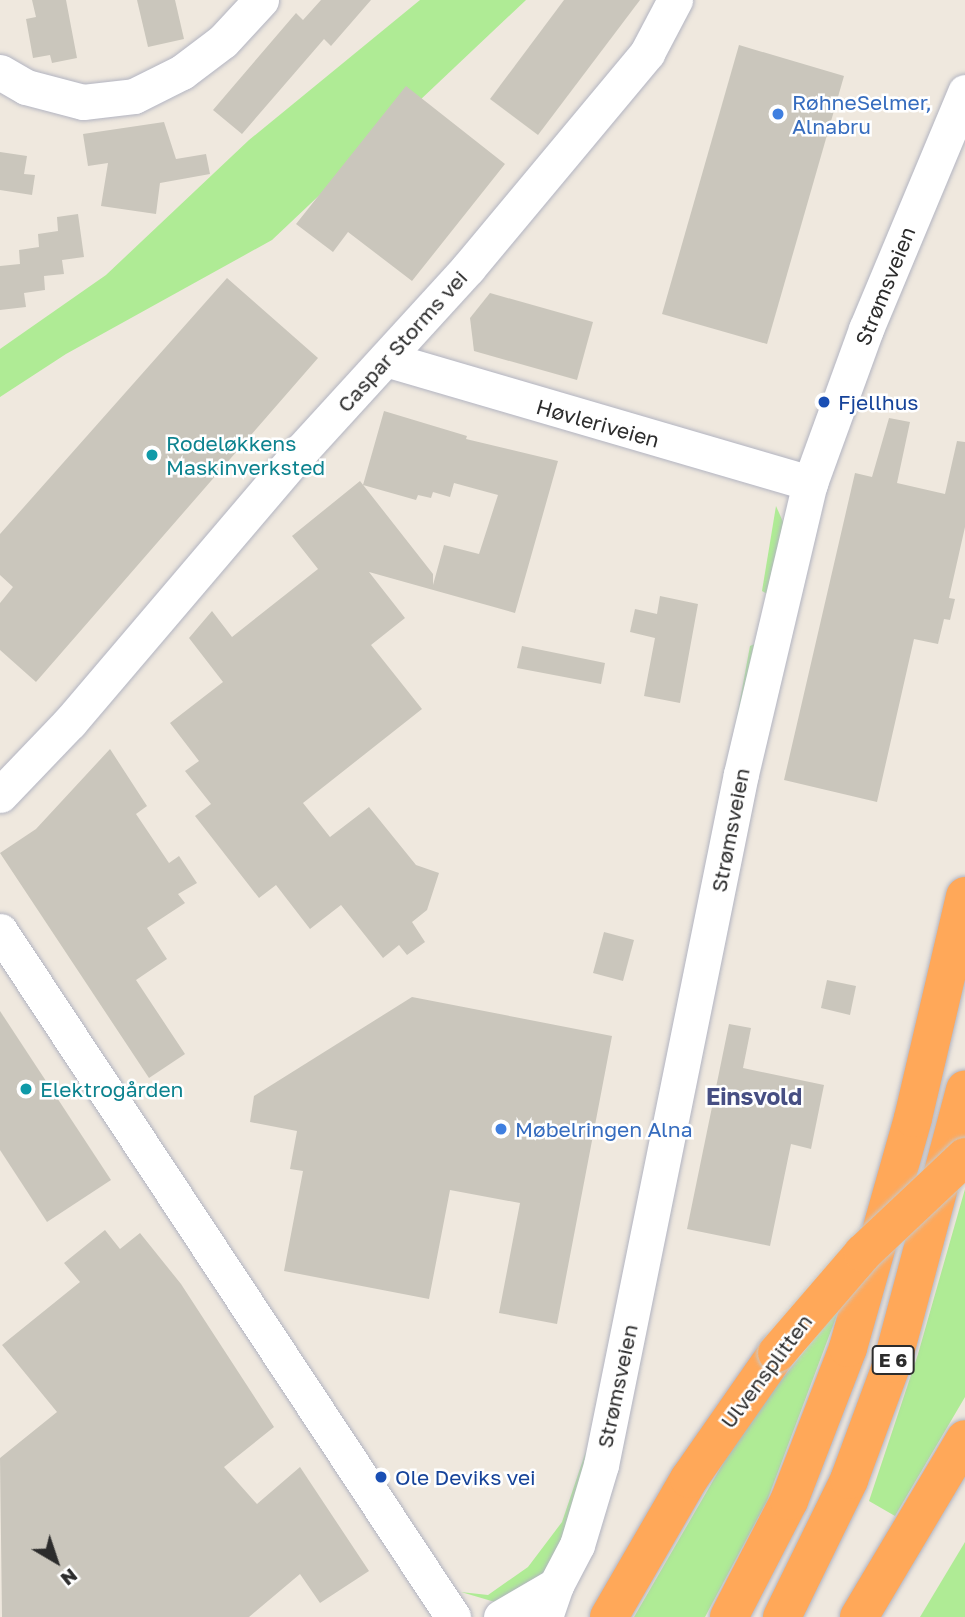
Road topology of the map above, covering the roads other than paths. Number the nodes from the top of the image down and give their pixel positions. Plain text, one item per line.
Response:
1 (675, 0) edge
2 (252, 3) edge
3 (0, 72) edge
4 (965, 92) edge
5 (386, 359) junction
6 (810, 483) junction
7 (0, 795) edge
8 (965, 896) edge
9 (0, 930) edge
10 (965, 1090) edge
11 (965, 1157) edge
12 (965, 1439) edge
13 (556, 1584) junction
14 (453, 1617) edge
15 (501, 1617) edge
16 (545, 1617) edge
17 (609, 1617) edge
18 (729, 1617) edge
19 (782, 1617) edge
20 (859, 1617) edge

1 - 5 street, Caspar Storms vei
2 - 3 street
4 - 6 street, Strømsveien
5 - 6 street, Høvleriveien
5 - 7 street, Caspar Storms vei
6 - 13 street, Strømsveien
8 - 18 highway, E 6
9 - 14 street
10 - 19 highway, E 6
11 - 17 highway, Ulvensplitten, bridge
12 - 20 highway
13 - 15 street
13 - 16 street, Strømsveien

